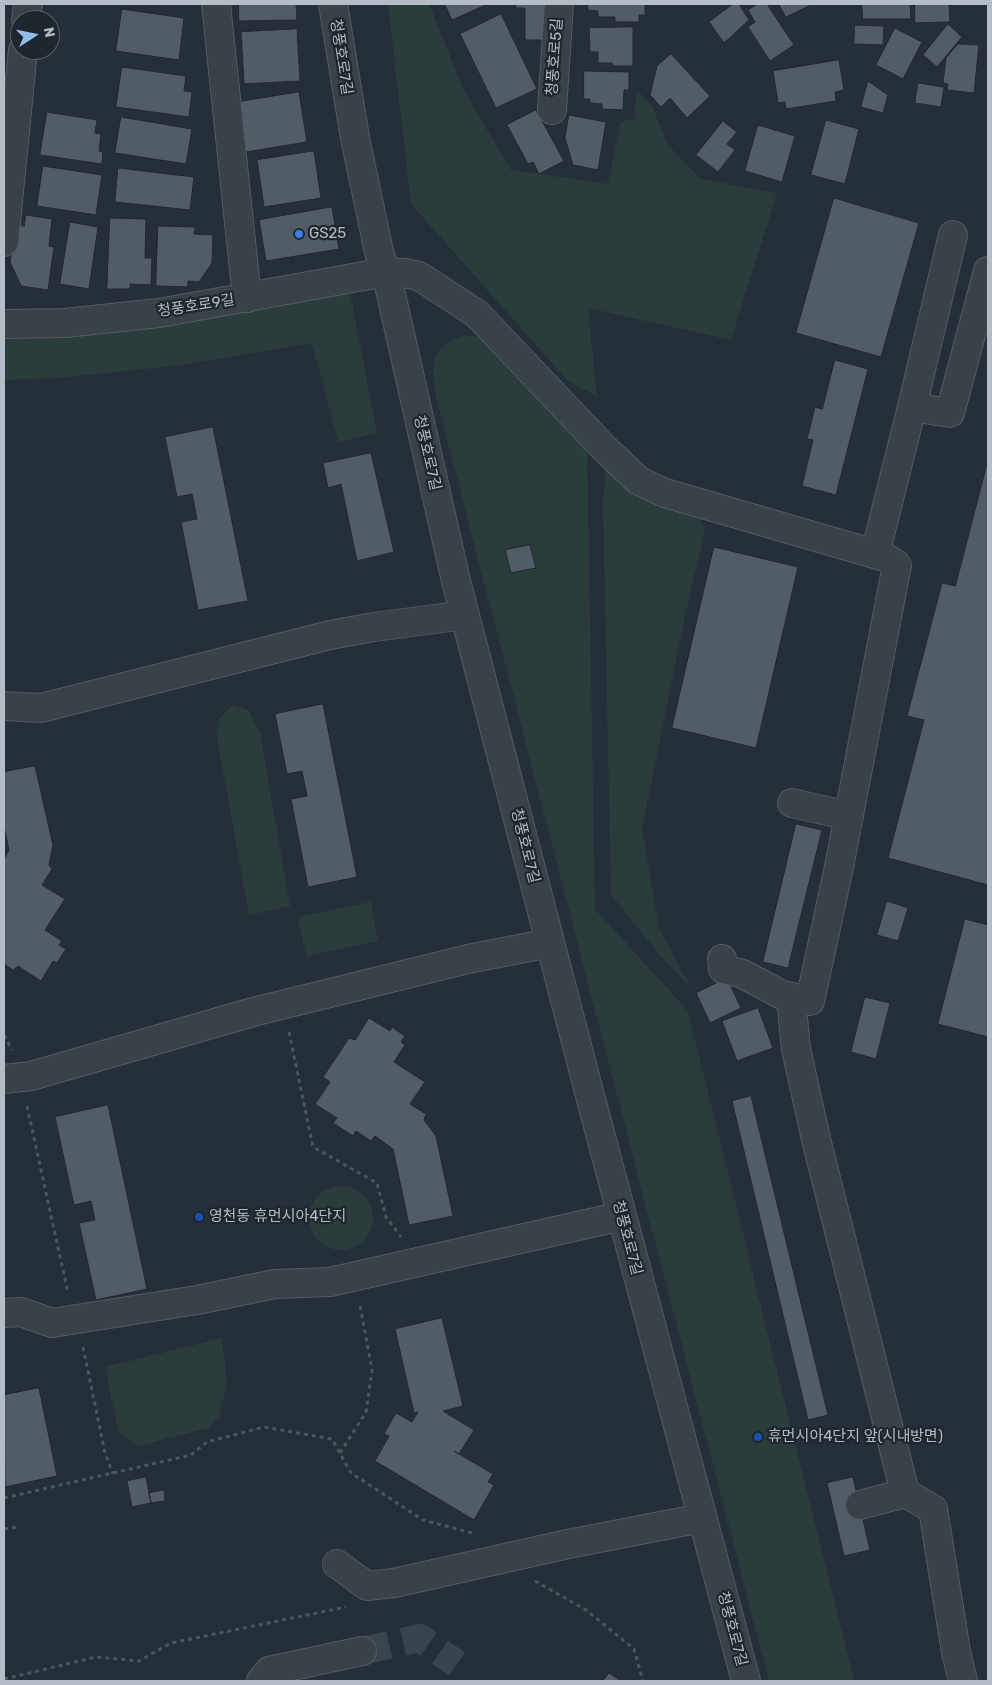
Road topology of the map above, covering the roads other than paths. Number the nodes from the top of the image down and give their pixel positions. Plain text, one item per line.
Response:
1 (216, 4) edge
2 (333, 4) edge
3 (559, 4) edge
4 (22, 60) edge
5 (552, 110) dead end
6 (953, 235) dead end
7 (4, 242) edge
8 (988, 271) edge
9 (386, 272) junction
10 (247, 298) junction
11 (4, 324) edge
12 (912, 407) junction
13 (880, 555) junction
14 (465, 615) junction
15 (4, 706) edge
16 (792, 803) dead end
17 (849, 816) junction
18 (550, 942) junction
19 (722, 959) dead end
20 (791, 997) junction
21 (12, 1078) edge
22 (622, 1216) junction
23 (4, 1313) edge
24 (905, 1493) junction
25 (860, 1505) dead end
26 (702, 1518) junction
27 (337, 1564) dead end
28 (362, 1651) tunnel mouth
29 (272, 1678) edge
30 (746, 1681) edge
31 (963, 1681) edge

1 - 10 street
2 - 9 street, 청풍호로7길
3 - 5 street, 청풍호로5길
4 - 7 street
6 - 12 street
8 - 12 street
9 - 10 street, 청풍호로9길
9 - 13 street, 청풍호로9길
9 - 14 street, 청풍호로7길
10 - 11 street, 청풍호로9길
12 - 13 street
13 - 17 street
14 - 15 street
14 - 18 street, 청풍호로7길
16 - 17 street
17 - 20 street
18 - 21 street
18 - 22 street, 청풍호로7길
19 - 20 street
20 - 24 street
22 - 23 street
22 - 26 street, 청풍호로7길
24 - 25 street
24 - 31 street
26 - 27 street
26 - 30 street, 청풍호로7길
28 - 29 street

